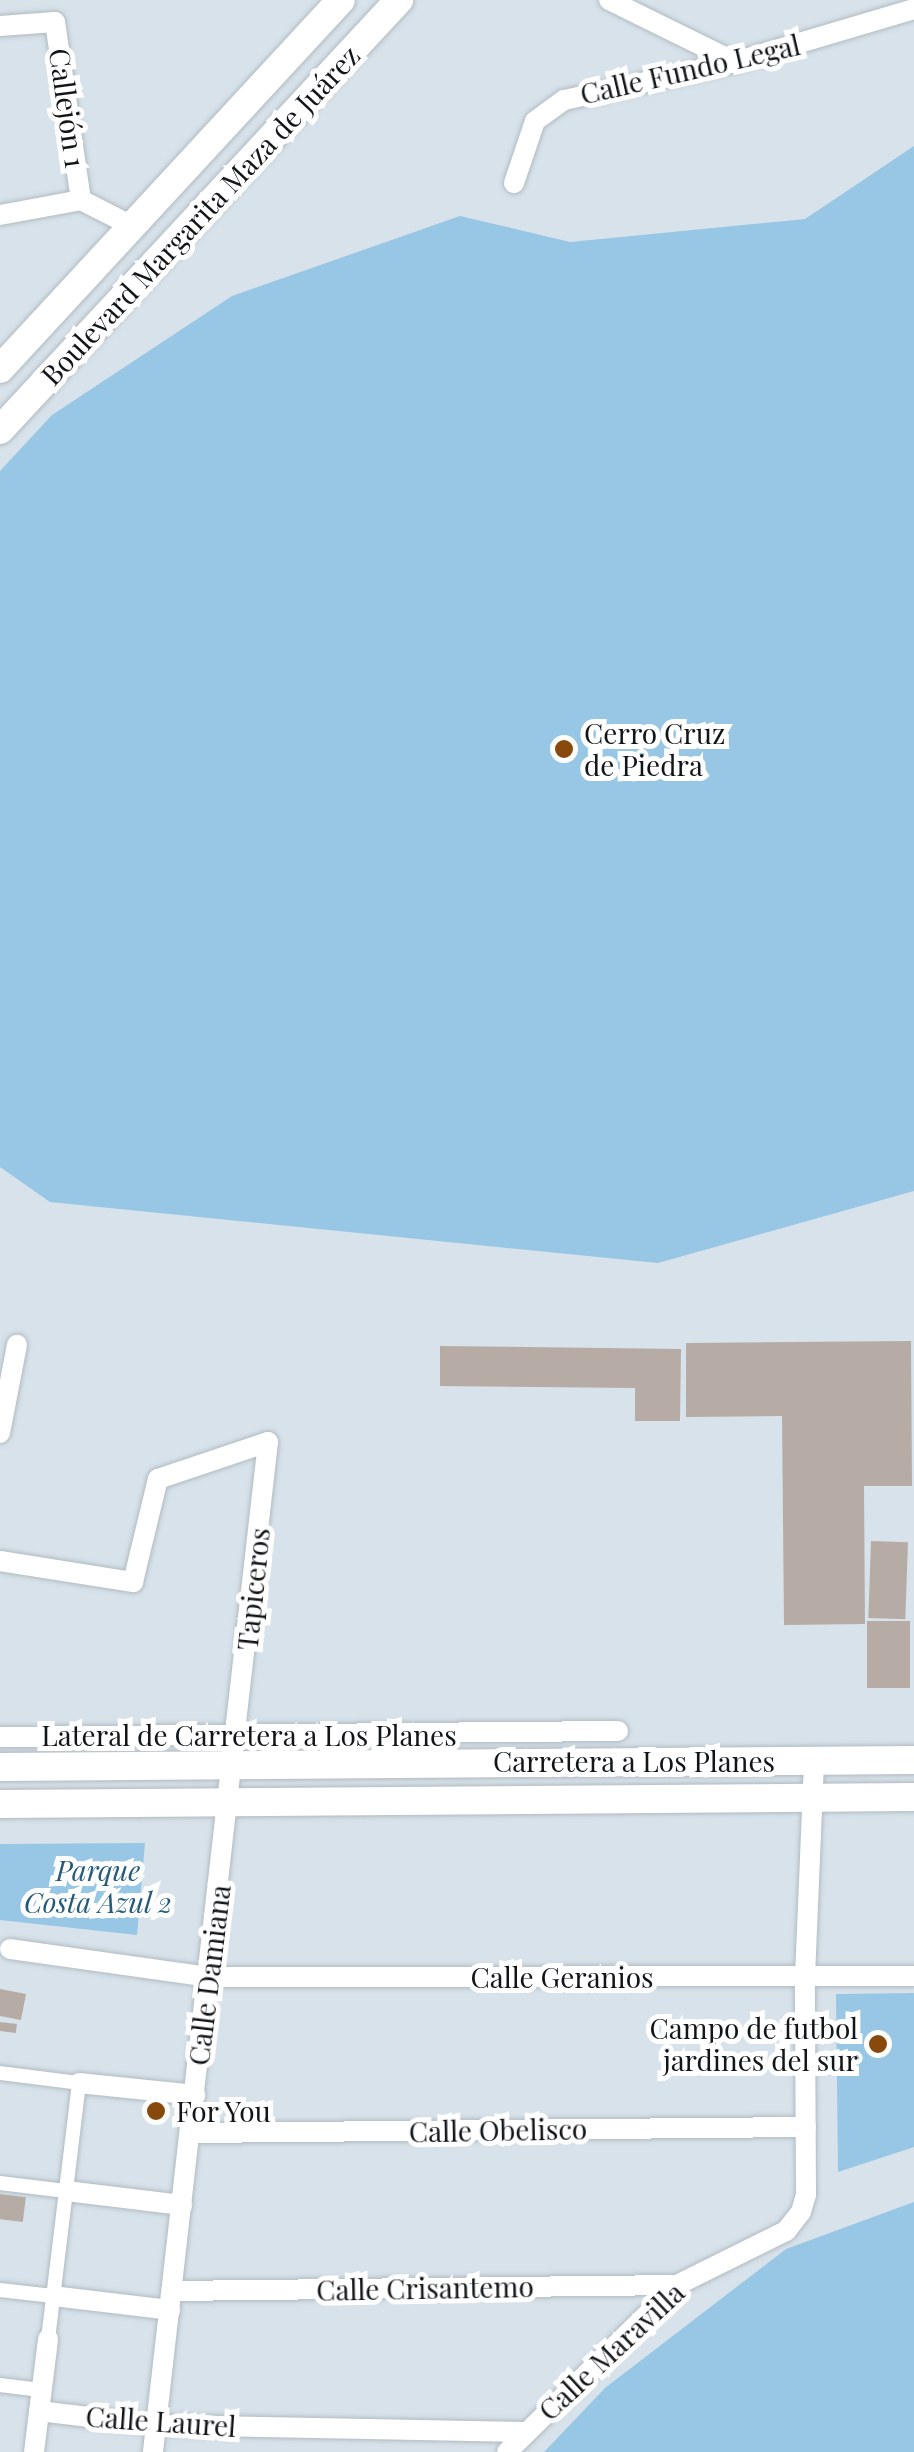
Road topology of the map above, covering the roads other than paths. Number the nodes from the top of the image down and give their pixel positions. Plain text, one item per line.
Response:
1 (340, 0) edge
2 (399, 0) edge
3 (609, 0) edge
4 (914, 9) edge
5 (0, 26) edge
6 (736, 62) junction
7 (514, 183) dead end
8 (81, 200) junction
9 (0, 215) edge
10 (132, 226) junction
11 (0, 369) edge
12 (0, 430) edge
13 (17, 1345) dead end
14 (0, 1433) edge
15 (0, 1560) edge
16 (618, 1731) dead end
17 (0, 1737) edge
18 (236, 1750) junction
19 (814, 1760) junction
20 (914, 1760) edge
21 (0, 1767) edge
22 (812, 1797) junction
23 (914, 1797) edge
24 (230, 1802) junction
25 (0, 1804) edge
26 (5, 1951) edge
27 (914, 1976) edge
28 (209, 1977) junction
29 (805, 1977) junction
30 (0, 2073) edge
31 (79, 2083) junction
32 (195, 2096) junction
33 (806, 2126) junction
34 (191, 2133) junction
35 (0, 2183) edge
36 (66, 2191) junction
37 (182, 2205) junction
38 (677, 2285) junction
39 (0, 2290) edge
40 (53, 2296) junction
41 (171, 2300) junction
42 (48, 2338) joint
43 (0, 2385) edge
44 (40, 2400) junction
45 (156, 2425) junction
46 (524, 2432) junction
47 (34, 2452) edge
48 (154, 2452) edge
49 (507, 2452) edge

1 - 10 main road, Boulevard Margarita Maza de Juárez
2 - 12 main road, Boulevard Margarita Maza de Juárez
3 - 6 street
4 - 6 street, Calle Fundo Legal
5 - 8 street, Callejón 1
6 - 7 street, Calle Fundo Legal
8 - 9 street
8 - 10 street
10 - 11 main road, Boulevard Margarita Maza de Juárez
13 - 14 street
15 - 18 street, Tapiceros
16 - 18 street, Lateral de Carretera a Los Planes
17 - 18 street, Lateral de Carretera a Los Planes
18 - 19 main road, Carretera a Los Planes
18 - 21 main road, Carretera a Los Planes
18 - 24 street, Calle Damiana
19 - 20 main road, Carretera a Los Planes
19 - 22 street, Calle Maravilla
22 - 23 main road, Carretera a Los Planes
22 - 24 main road, Carretera a Los Planes
22 - 29 street, Calle Maravilla
24 - 25 main road, Carretera a Los Planes
24 - 28 street, Calle Damiana
26 - 28 street, Calle Geranios
27 - 29 street, Calle Geranios
28 - 29 street, Calle Geranios
28 - 32 street, Calle Damiana
29 - 33 street, Calle Maravilla
30 - 31 street
31 - 32 street
31 - 36 street
32 - 34 street, Calle Damiana
33 - 34 street, Calle Obelisco
33 - 38 street, Calle Maravilla
34 - 37 street, Calle Damiana
35 - 36 street
36 - 37 street
36 - 40 street
37 - 41 street, Calle Damiana
38 - 41 street, Calle Crisantemo
38 - 46 street, Calle Maravilla
39 - 40 street
40 - 41 street, Calle Crisantemo
40 - 42 street
41 - 45 street, Calle Damiana
42 - 44 street
43 - 44 street
44 - 45 street, Calle Laurel
44 - 47 street
45 - 46 street, Calle Laurel
45 - 48 street, Calle Damiana
46 - 49 street, Calle Maravilla

